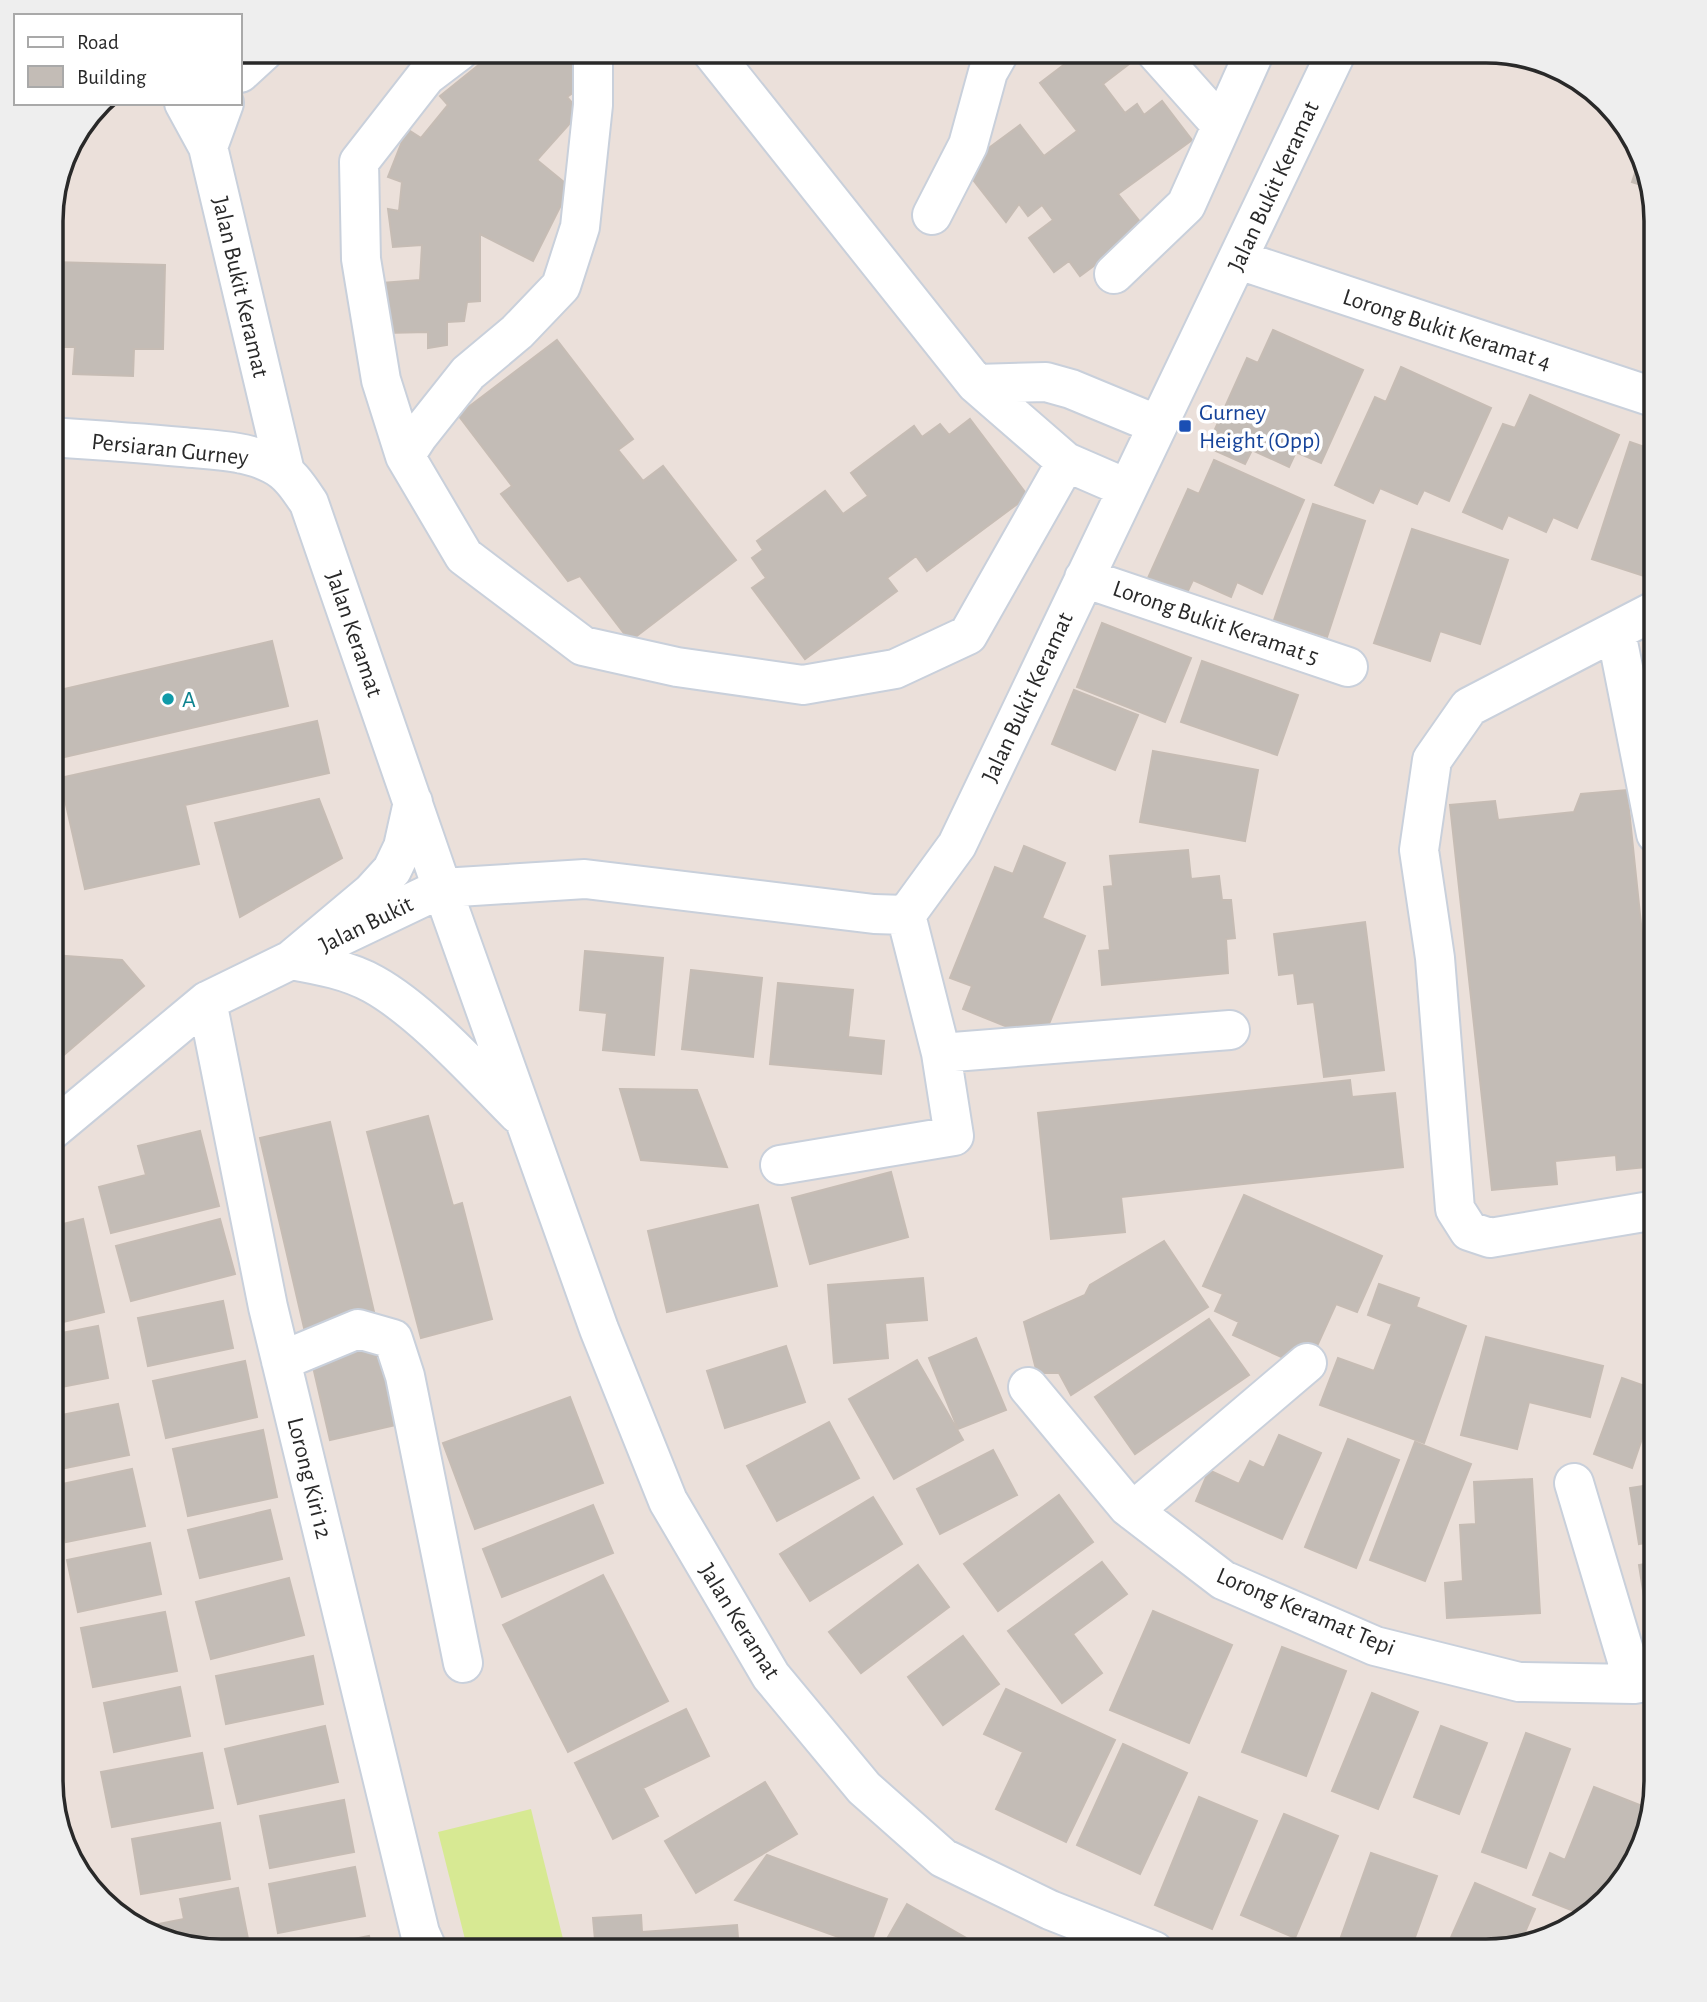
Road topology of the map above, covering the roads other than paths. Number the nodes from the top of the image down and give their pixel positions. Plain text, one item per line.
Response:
1 (443, 63) edge
2 (593, 63) edge
3 (721, 63) edge
4 (993, 63) edge
5 (1166, 63) edge
6 (1249, 63) edge
7 (1331, 63) edge
8 (185, 105) edge
9 (223, 105) edge
10 (1221, 125) junction
11 (208, 148) junction
12 (932, 215) dead end
13 (1239, 260) junction
14 (1114, 274) dead end
15 (976, 384) junction
16 (1644, 394) edge
17 (1158, 425) junction
18 (63, 438) edge
19 (405, 456) junction
20 (1066, 462) junction
21 (285, 472) junction
22 (1126, 488) junction
23 (1084, 578) junction
24 (1644, 617) edge
25 (1616, 632) junction
26 (1348, 667) dead end
27 (1644, 773) edge
28 (413, 802) junction
29 (442, 888) junction
30 (906, 915) junction
31 (291, 960) junction
32 (206, 1001) junction
33 (1230, 1031) dead end
34 (941, 1054) junction
35 (63, 1121) edge
36 (526, 1122) junction
37 (780, 1165) dead end
38 (1644, 1212) edge
39 (281, 1361) junction
40 (1307, 1363) dead end
41 (1028, 1387) dead end
42 (1574, 1483) dead end
43 (1133, 1511) junction
44 (463, 1662) dead end
45 (1644, 1679) edge
46 (1644, 1682) edge
47 (423, 1939) edge
48 (1124, 1939) edge

1 - 19 street
2 - 19 street
3 - 15 street
4 - 12 street
5 - 10 street
6 - 10 street
7 - 13 street, Jalan Bukit Keramat
8 - 11 street, Jalan Bukit Keramat
9 - 11 street
10 - 14 street
11 - 21 street, Jalan Bukit Keramat
13 - 16 street, Lorong Bukit Keramat 4
13 - 17 street, Jalan Bukit Keramat
15 - 17 street
15 - 20 street
17 - 22 street, Jalan Bukit Keramat
18 - 21 street, Persiaran Gurney
19 - 20 street
20 - 22 street
21 - 28 street, Jalan Keramat
22 - 23 street, Jalan Bukit Keramat
23 - 26 street, Lorong Bukit Keramat 5
23 - 30 street, Jalan Bukit Keramat
24 - 25 street
25 - 27 street
25 - 38 street
28 - 29 street, Jalan Keramat
28 - 31 street
29 - 30 street
29 - 31 street, Jalan Bukit
29 - 36 street, Jalan Keramat
30 - 34 street
31 - 32 street
31 - 36 street, Jalan Keramat
32 - 35 street
32 - 39 street, Lorong Kiri 12
33 - 34 street
34 - 37 street
36 - 48 street, Jalan Keramat
39 - 44 street
39 - 47 street, Lorong Kiri 12
40 - 43 street
41 - 43 street, Lorong Keramat Tepi
42 - 45 street
43 - 46 street, Lorong Keramat Tepi

